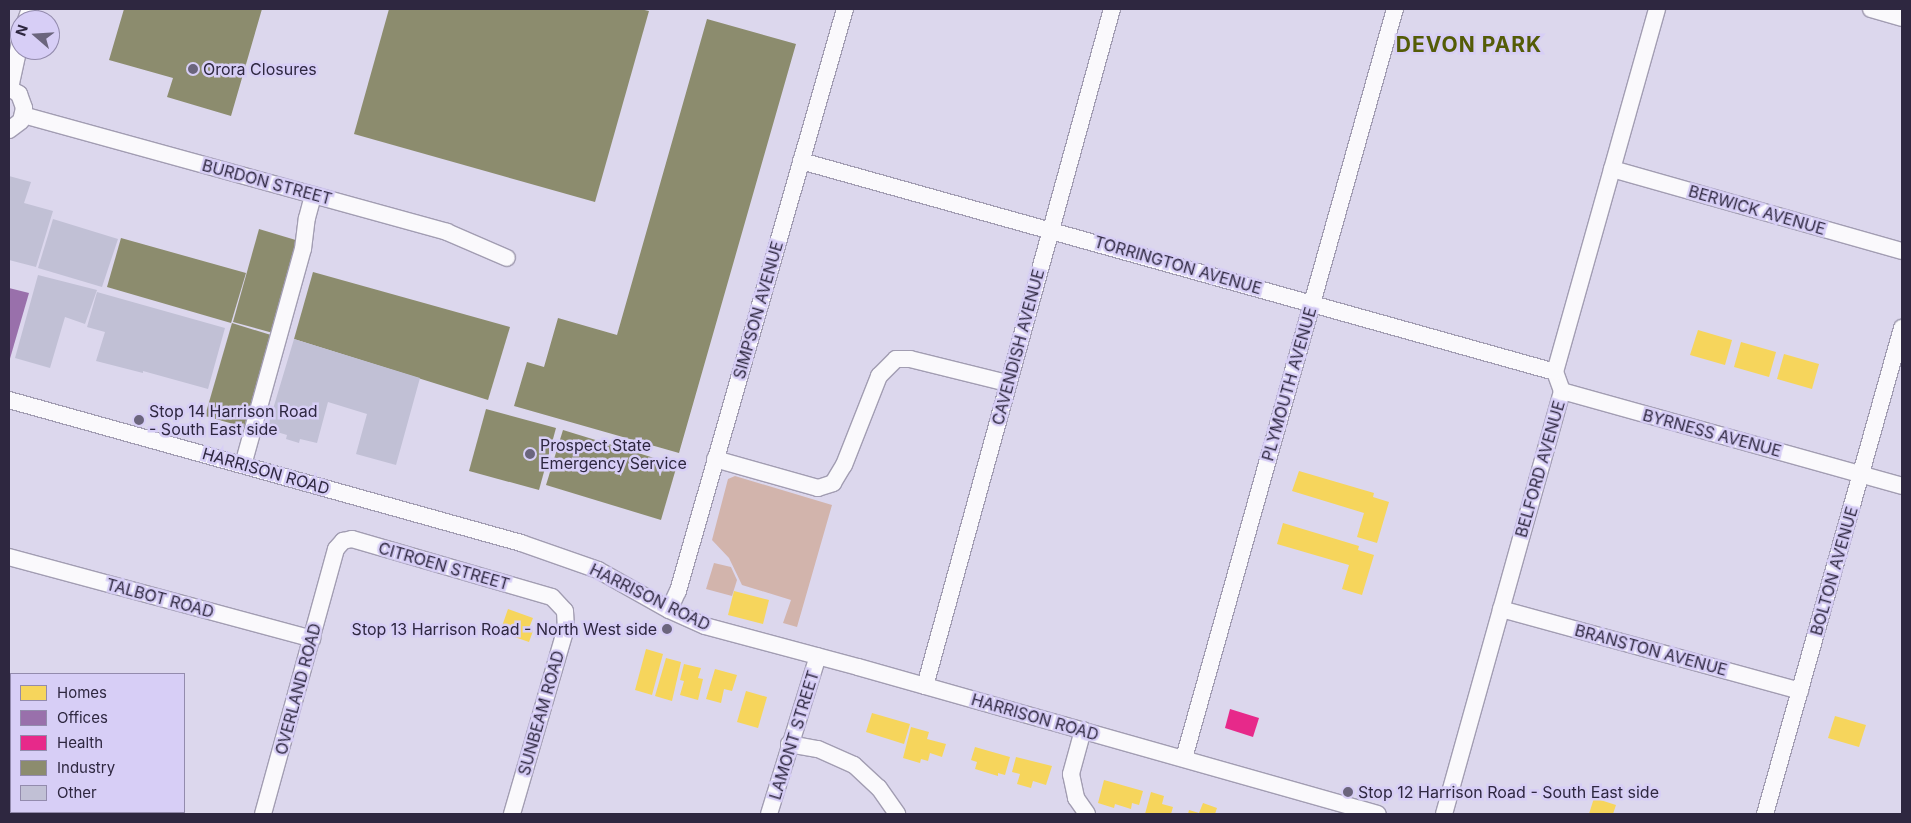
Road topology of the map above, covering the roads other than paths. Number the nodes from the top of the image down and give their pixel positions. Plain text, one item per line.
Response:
1 (845, 9) edge
2 (1112, 9) edge
3 (1395, 9) edge
4 (1657, 9) edge
5 (1879, 10) edge
6 (1902, 18) edge
7 (16, 60) edge
8 (9, 88) edge
9 (23, 115) junction
10 (9, 130) edge
11 (801, 161) junction
12 (1612, 169) junction
13 (313, 195) junction
14 (1050, 230) junction
15 (1902, 251) edge
16 (507, 258) dead end
17 (1312, 303) junction
18 (1902, 328) edge
19 (1555, 372) junction
20 (1008, 383) junction
21 (1562, 391) junction
22 (9, 400) edge
23 (715, 459) junction
24 (243, 465) junction
25 (1861, 474) junction
26 (1902, 486) edge
27 (9, 557) edge
28 (332, 563) joint
29 (1501, 609) junction
30 (669, 610) junction
31 (565, 611) joint
32 (312, 640) junction
33 (818, 656) junction
34 (925, 686) junction
35 (1800, 690) junction
36 (1083, 730) junction
37 (789, 744) junction
38 (1184, 758) junction
39 (263, 814) edge
40 (512, 814) edge
41 (769, 814) edge
42 (897, 814) edge
43 (1087, 814) edge
44 (1378, 814) edge
45 (1444, 814) edge
46 (1766, 814) edge

1 - 11 street, SIMPSON AVENUE
2 - 14 street, CAVENDISH AVENUE
3 - 17 street, PLYMOUTH AVENUE
4 - 12 street
5 - 6 street
7 - 8 street
8 - 9 street
9 - 10 street
9 - 13 street, BURDON STREET
11 - 14 street, TORRINGTON AVENUE
11 - 23 street, SIMPSON AVENUE
12 - 15 street, BERWICK AVENUE
12 - 19 street
13 - 16 street, BURDON STREET
13 - 24 street
14 - 17 street, TORRINGTON AVENUE
14 - 20 street, CAVENDISH AVENUE
17 - 19 street, TORRINGTON AVENUE
17 - 38 street, PLYMOUTH AVENUE
18 - 25 street, BOLTON AVENUE
19 - 21 street, BELFORD AVENUE
20 - 23 street
20 - 34 street, CAVENDISH AVENUE
21 - 25 street, BYRNESS AVENUE
21 - 29 street, BELFORD AVENUE
22 - 24 street, HARRISON ROAD
23 - 30 street, SIMPSON AVENUE
24 - 30 street, HARRISON ROAD
25 - 26 street, BYRNESS AVENUE
25 - 35 street, BOLTON AVENUE
27 - 32 street, TALBOT ROAD
28 - 31 street, CITROEN STREET
28 - 32 street, OVERLAND ROAD
29 - 35 street, BRANSTON AVENUE
29 - 45 street, BELFORD AVENUE
30 - 33 street, HARRISON ROAD
31 - 40 street, SUNBEAM ROAD
32 - 39 street, OVERLAND ROAD
33 - 34 street, HARRISON ROAD
33 - 37 street, LAMONT STREET
34 - 36 street, HARRISON ROAD
35 - 46 street, BOLTON AVENUE
36 - 38 street, HARRISON ROAD
36 - 43 street
37 - 41 street, LAMONT STREET
37 - 42 street
38 - 44 street, HARRISON ROAD

